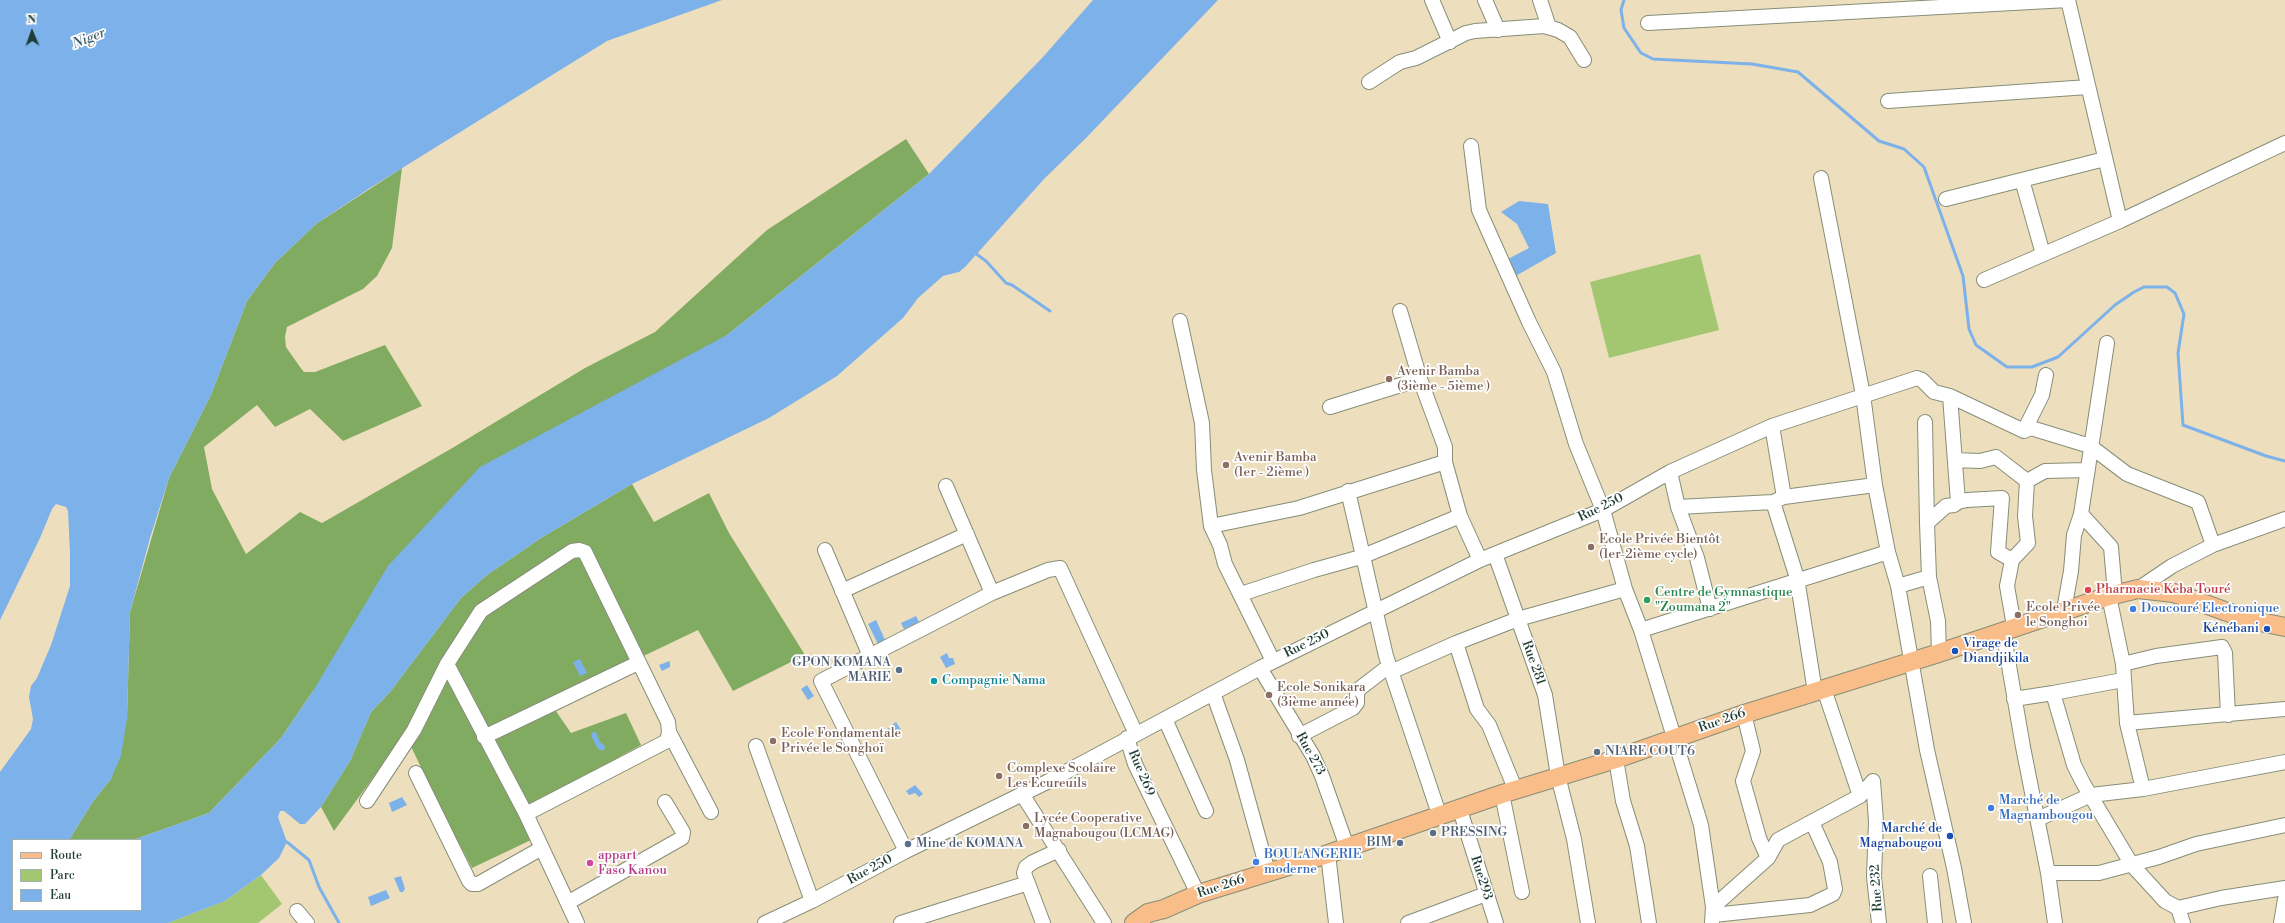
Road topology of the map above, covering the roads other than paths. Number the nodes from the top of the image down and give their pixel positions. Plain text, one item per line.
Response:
1 (1432, 0) edge
2 (1486, 0) edge
3 (1540, 0) edge
4 (2068, 0) edge
5 (1648, 23) dead end
6 (1548, 27) junction
7 (1498, 30) junction
8 (1450, 42) junction
9 (1584, 60) dead end
10 (1369, 82) dead end
11 (2088, 87) junction
12 (1888, 101) dead end
13 (2285, 143) edge
14 (1471, 146) dead end
15 (2105, 159) junction
16 (1821, 178) dead end
17 (2022, 180) junction
18 (1946, 199) dead end
19 (2120, 221) junction
20 (2043, 254) junction
21 (1984, 280) dead end
22 (1400, 311) dead end
23 (1180, 321) dead end
24 (2107, 343) dead end
25 (2046, 375) dead end
26 (1420, 379) junction
27 (1863, 394) junction
28 (1950, 396) junction
29 (1330, 407) dead end
30 (1926, 422) dead end
31 (1772, 426) junction
32 (2024, 431) junction
33 (2090, 446) junction
34 (1955, 460) junction
35 (1445, 462) junction
36 (2086, 470) junction
37 (1670, 472) junction
38 (2027, 481) junction
39 (1874, 485) junction
40 (946, 486) dead end
41 (1348, 491) junction
42 (1779, 499) junction
43 (1958, 502) junction
44 (1678, 507) junction
45 (1602, 510) junction
46 (2081, 514) junction
47 (1460, 516) junction
48 (2285, 519) edge
49 (1927, 523) junction
50 (1212, 526) junction
51 (967, 534) junction
52 (2213, 545) junction
53 (824, 550) dead end
54 (1888, 552) junction
55 (1495, 554) junction
56 (1362, 557) junction
57 (1480, 560) junction
58 (2012, 560) junction
59 (1929, 577) junction
60 (1797, 581) junction
61 (1898, 586) junction
62 (1625, 589) junction
63 (2138, 589) junction
64 (842, 590) junction
65 (992, 593) junction
66 (1242, 594) junction
67 (2112, 595) junction
68 (1710, 608) junction
69 (2064, 610) junction
70 (1374, 612) junction
71 (1518, 619) junction
72 (2285, 627) edge
73 (2009, 629) junction
74 (1641, 630) junction
75 (1456, 643) junction
76 (1939, 653) junction
77 (870, 656) junction
78 (1273, 661) junction
79 (1912, 661) junction
80 (638, 663) junction
81 (447, 664) junction
82 (2123, 664) junction
83 (1260, 668) junction
84 (1391, 669) junction
85 (2123, 680) junction
86 (1820, 690) junction
87 (1213, 693) junction
88 (2052, 693) junction
89 (2014, 699) junction
90 (2285, 709) edge
91 (1744, 714) junction
92 (2228, 715) junction
93 (1165, 719) junction
94 (2127, 723) junction
95 (669, 732) junction
96 (1132, 736) junction
97 (1300, 736) junction
98 (484, 737) junction
99 (1673, 739) junction
100 (756, 746) dead end
101 (1616, 759) junction
102 (2285, 762) edge
103 (416, 773) dead end
104 (1558, 776) junction
105 (2143, 789) junction
106 (1509, 793) junction
107 (1022, 794) junction
108 (1860, 796) junction
109 (2091, 796) junction
110 (367, 801) dead end
111 (665, 802) dead end
112 (1460, 810) junction
113 (711, 812) dead end
114 (1206, 812) dead end
115 (526, 814) junction
116 (1440, 817) junction
117 (2038, 818) junction
118 (1812, 822) junction
119 (2285, 825) edge
120 (1348, 847) junction
121 (542, 848) junction
122 (1059, 850) junction
123 (906, 851) junction
124 (1328, 854) junction
125 (1768, 858) junction
126 (2132, 865) junction
127 (1268, 872) junction
128 (2048, 873) junction
129 (1930, 876) dead end
130 (1028, 883) junction
131 (2285, 888) edge
132 (1522, 892) dead end
133 (1198, 894) junction
134 (1486, 894) junction
135 (2285, 899) edge
136 (812, 901) junction
137 (569, 902) junction
138 (2178, 908) junction
139 (1167, 909) edge
140 (296, 911) dead end
141 (1713, 915) edge
142 (2282, 919) edge
143 (307, 923) edge
144 (577, 923) edge
145 (764, 923) edge
146 (901, 923) edge
147 (1043, 923) edge
148 (1103, 923) edge
149 (1134, 923) edge
150 (1336, 923) edge
151 (1408, 923) edge
152 (1496, 923) edge
153 (1588, 923) edge
154 (1649, 923) edge
155 (1879, 923) edge
156 (1934, 923) edge
157 (1964, 923) edge
158 (2055, 923) edge
159 (2183, 923) edge

1 - 8 street
2 - 7 street
3 - 6 street
4 - 5 street
4 - 11 street
6 - 7 street
6 - 9 street
7 - 8 street
8 - 10 street
11 - 12 street
11 - 15 street
13 - 19 street
14 - 45 street
15 - 17 street
15 - 19 street
16 - 27 street
17 - 18 street
17 - 20 street
19 - 20 street
20 - 21 street
22 - 26 street
23 - 50 street
24 - 33 street
25 - 32 street
26 - 29 street
26 - 35 street
27 - 28 street, Rue 250
27 - 31 street, Rue 250
27 - 39 street
28 - 32 street
28 - 34 street
30 - 49 street
31 - 37 street, Rue 250
31 - 42 street
32 - 33 street
33 - 36 street
33 - 52 street
34 - 38 street
34 - 43 street
35 - 41 street
35 - 47 street
36 - 38 street
36 - 46 street
37 - 44 street
37 - 45 street, Rue 250
38 - 58 street
39 - 42 street
39 - 54 street
40 - 51 street
41 - 50 street
41 - 56 street
42 - 44 street
42 - 60 street
43 - 49 street
43 - 58 street
44 - 68 street
45 - 55 street, Rue 250
45 - 62 street
46 - 67 street
46 - 69 street
47 - 56 street
47 - 57 street
48 - 52 street
49 - 59 street
50 - 66 street
51 - 64 street
51 - 65 street
52 - 63 street
53 - 64 street
54 - 60 street
54 - 61 street
55 - 57 street, Rue 250
55 - 71 street, Rue 281
56 - 66 street
56 - 70 street
57 - 70 street, Rue 250
58 - 73 street
59 - 61 street
59 - 76 street
60 - 68 street
60 - 86 street
61 - 79 street
62 - 71 street
62 - 74 street
63 - 67 main road, Rue 266
63 - 72 main road, Rue 266
64 - 77 street
65 - 77 street
65 - 96 street, Rue 269
66 - 78 street
67 - 69 main road, Rue 266
67 - 82 street
68 - 74 street
69 - 73 main road, Rue 266
70 - 78 street, Rue 250
70 - 84 street
71 - 75 street
71 - 104 street, Rue 281
73 - 76 main road, Rue 266
73 - 89 street
74 - 99 street
75 - 84 street
75 - 106 street
76 - 79 main road, Rue 266
77 - 123 street
78 - 83 street, Rue 250
79 - 86 main road, Rue 266
79 - 157 street
80 - 81 street
80 - 95 street
80 - 98 street
81 - 98 street
81 - 110 street
82 - 85 street
82 - 92 street
83 - 87 street, Rue 250
83 - 97 street, Rue 273
84 - 97 street
84 - 116 street
85 - 88 street
85 - 94 street
86 - 91 main road, Rue 266
86 - 108 street
87 - 93 street, Rue 250
87 - 127 street
88 - 89 street
88 - 109 street
89 - 117 street
90 - 92 street
91 - 99 main road, Rue 266
91 - 125 street
92 - 94 street
93 - 96 street, Rue 250
93 - 114 street
94 - 105 street
95 - 113 street
95 - 115 street
96 - 107 street, Rue 250
96 - 133 street, Rue 269
97 - 120 street, Rue 273
98 - 115 street
99 - 101 main road, Rue 266
99 - 141 street
100 - 136 street
101 - 104 main road, Rue 266
101 - 154 street
102 - 105 street
103 - 121 street
104 - 106 main road, Rue 266
104 - 153 street, Rue 281
105 - 109 street
106 - 112 main road, Rue 266
106 - 132 street
107 - 122 street
107 - 123 street, Rue 250
108 - 118 street
108 - 155 street, Rue 232
109 - 117 street
109 - 126 street
111 - 137 street
112 - 116 main road, Rue 266
112 - 134 street, Rue293
115 - 121 street
116 - 120 main road, Rue 266
117 - 128 street
118 - 125 street
118 - 141 street
119 - 126 street
120 - 124 main road, Rue 266
121 - 137 street
122 - 130 street
122 - 148 street
123 - 136 street, Rue 250
124 - 127 main road, Rue 266
124 - 150 street
125 - 141 street
126 - 128 street
126 - 138 street
127 - 133 main road, Rue 266
128 - 158 street
129 - 156 street
130 - 146 street
130 - 147 street
131 - 138 street
133 - 139 main road, Rue 266
134 - 151 street
134 - 152 street, Rue293
135 - 142 street
136 - 145 street, Rue 250
137 - 144 street
138 - 159 street
139 - 149 main road, Rue 266
140 - 143 street

